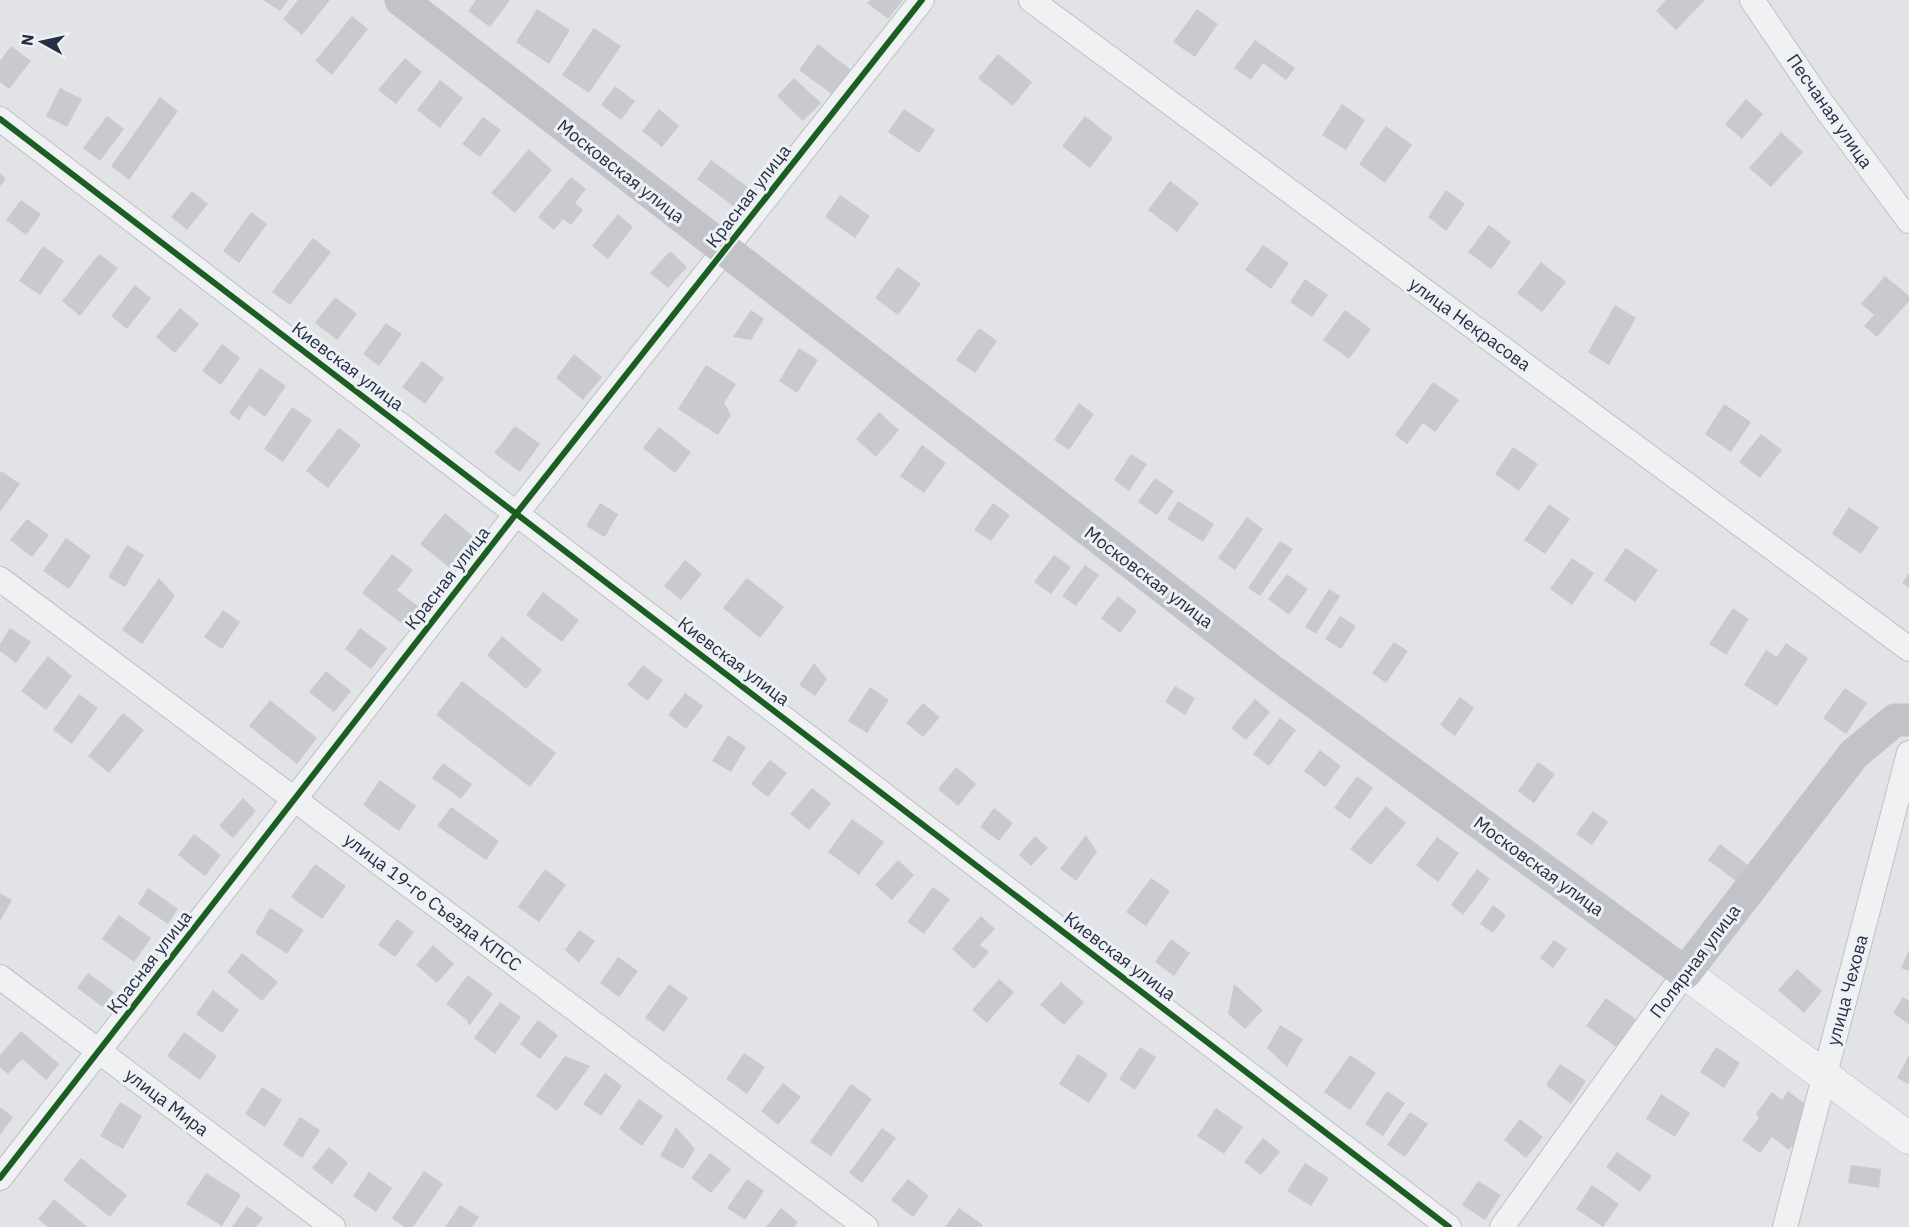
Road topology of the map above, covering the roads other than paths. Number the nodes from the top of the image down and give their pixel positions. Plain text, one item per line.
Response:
1 (401, 0) edge
2 (922, 0) edge
3 (1031, 0) edge
4 (1752, 0) edge
5 (0, 119) edge
6 (1909, 221) edge
7 (724, 250) junction
8 (516, 513) junction
9 (0, 579) edge
10 (1909, 649) edge
11 (1909, 720) edge
12 (1909, 753) edge
13 (295, 798) junction
14 (1685, 973) junction
15 (0, 977) edge
16 (99, 1051) junction
17 (1825, 1076) junction
18 (1909, 1138) edge
19 (0, 1178) edge
20 (333, 1227) edge
21 (866, 1227) edge
22 (1449, 1227) edge
23 (1502, 1227) edge
24 (1785, 1227) edge

1 - 7 main road, Московская улица
2 - 7 street, Красная улица
3 - 10 street, улица Некрасова
4 - 6 street, Песчаная улица
5 - 8 street, Киевская улица
7 - 8 street, Красная улица
7 - 14 main road, Московская улица
8 - 13 street, Красная улица
8 - 22 street, Киевская улица
9 - 13 street, улица 19-го Съезда КПСС
11 - 14 main road, Полярная улица
12 - 17 street, улица Чехова
13 - 16 street, Красная улица
13 - 21 street, улица 19-го Съезда КПСС
14 - 17 street, Московская улица
14 - 23 street, Полярная улица
15 - 16 street, улица Мира
16 - 19 street, Красная улица
16 - 20 street, улица Мира
17 - 18 street, Московская улица
17 - 24 street, улица Чехова

